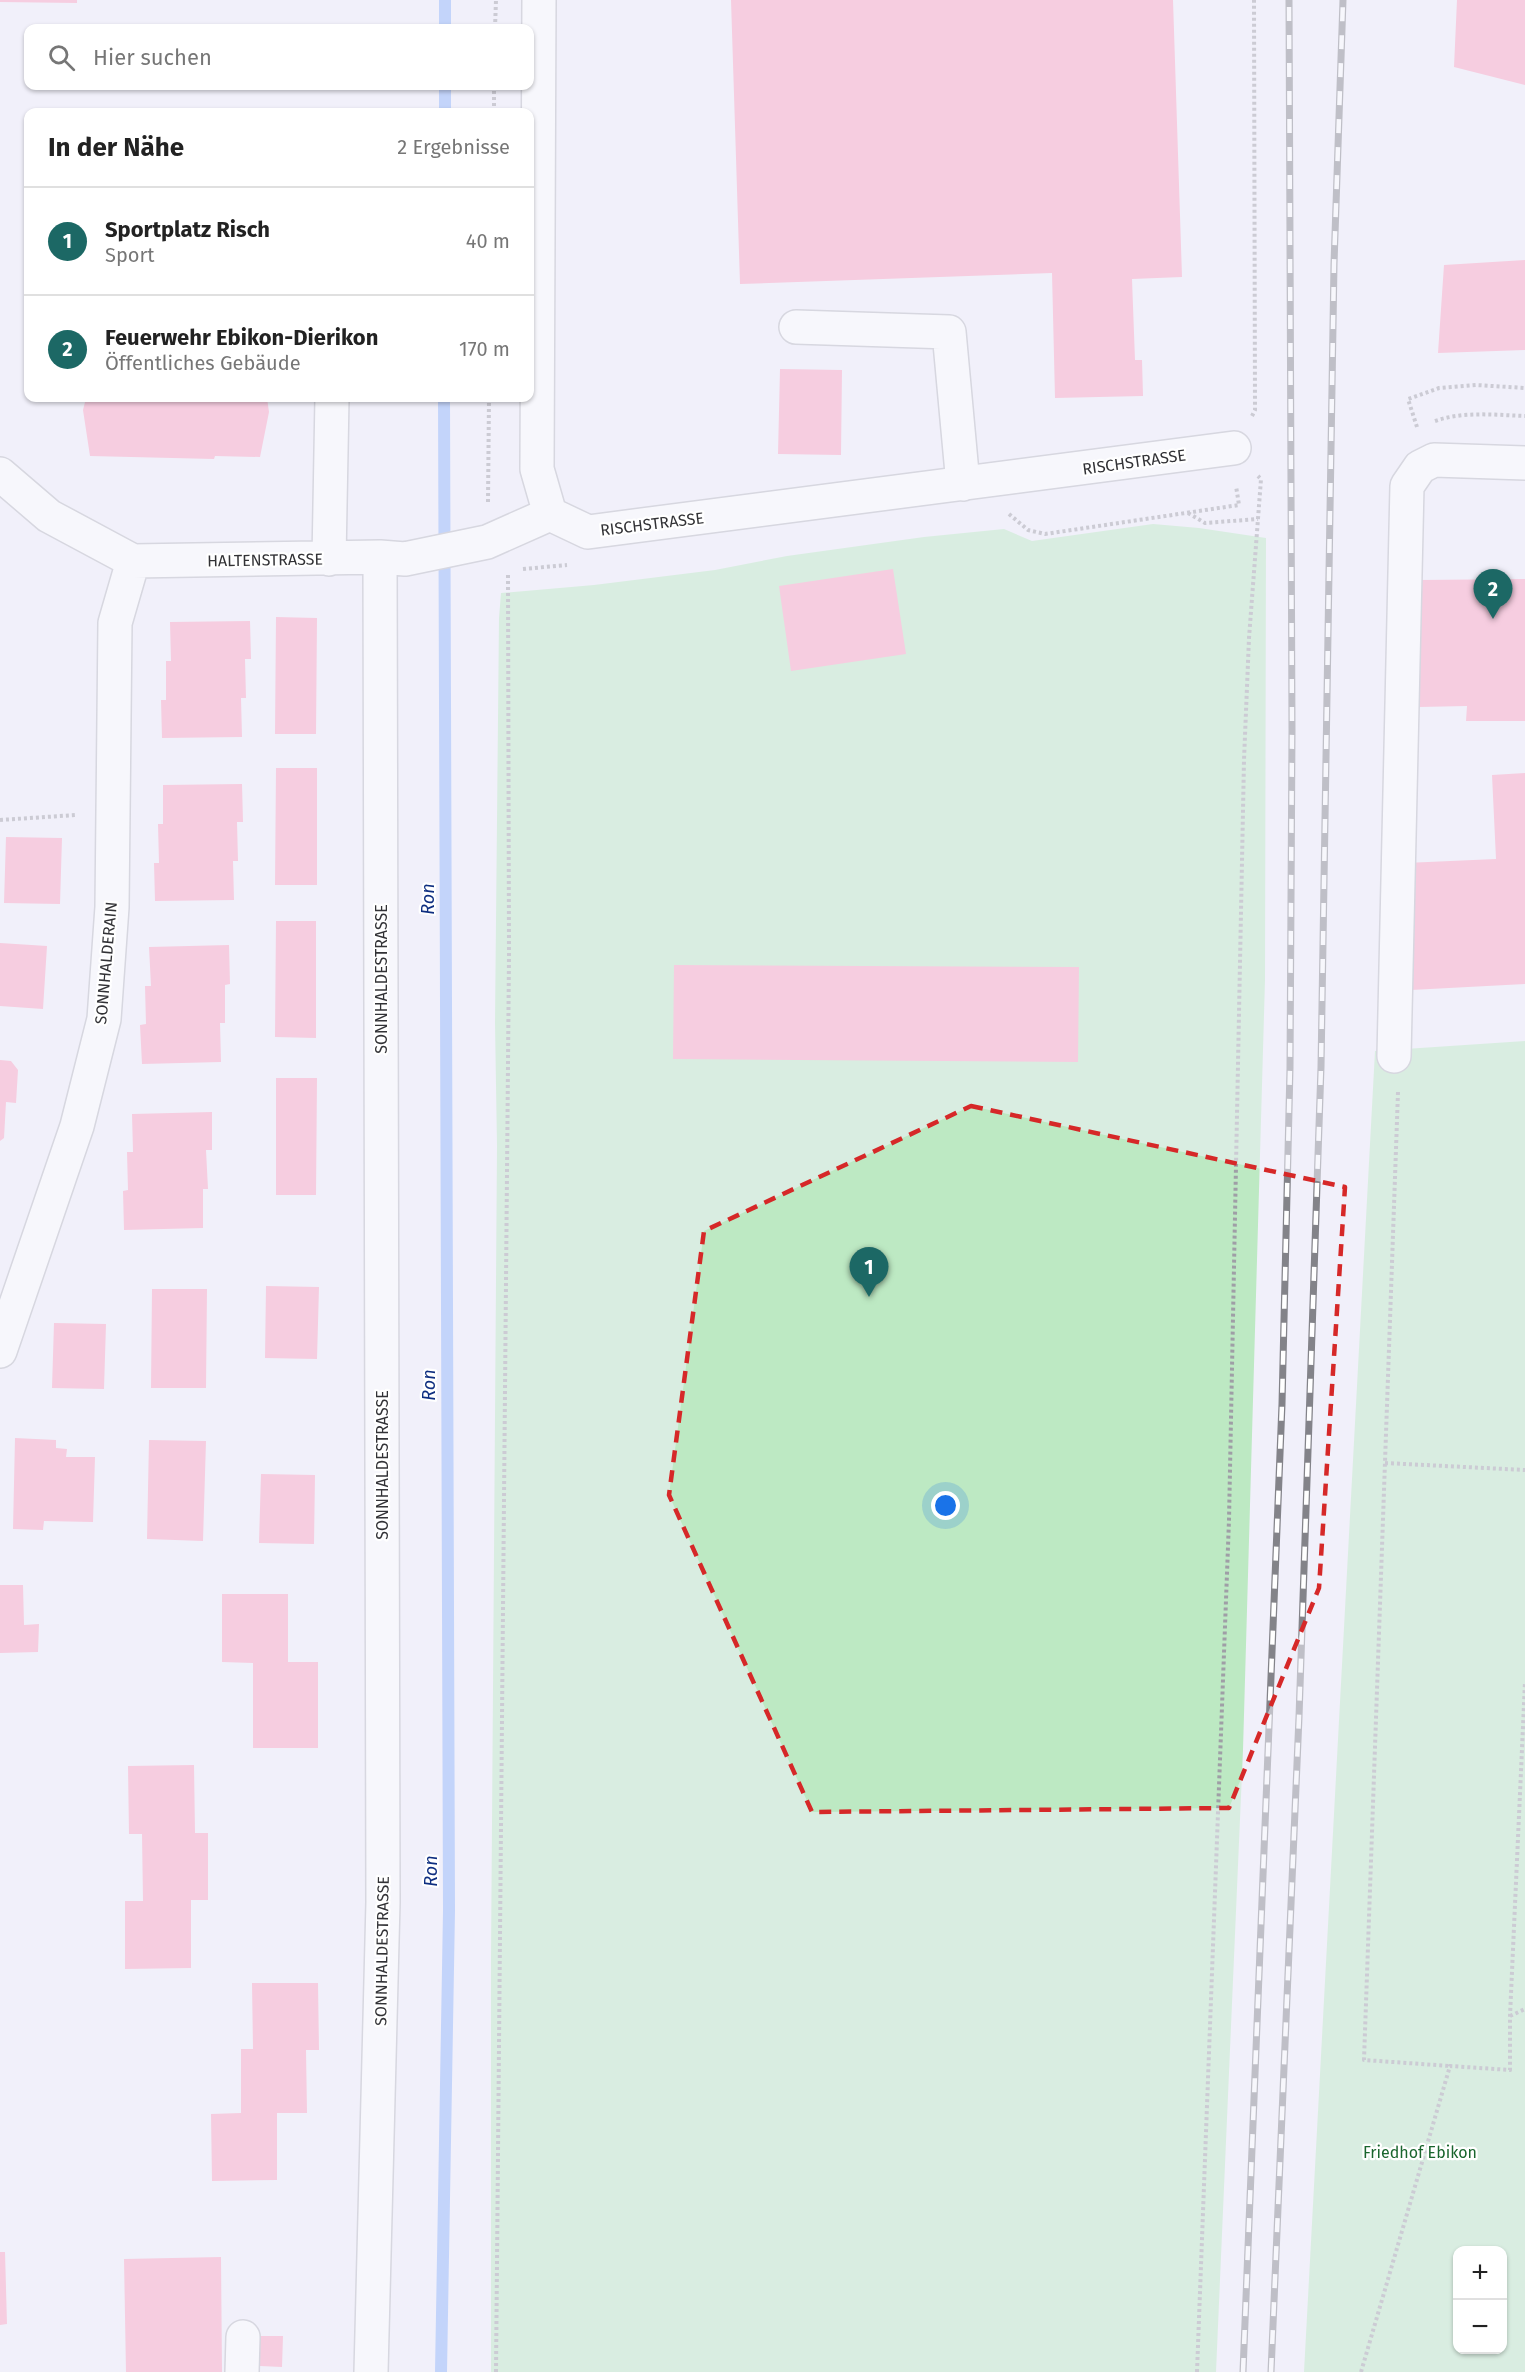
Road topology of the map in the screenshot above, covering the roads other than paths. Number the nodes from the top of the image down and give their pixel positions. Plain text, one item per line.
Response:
1 (539, 0) edge
2 (796, 327) dead end
3 (332, 402) edge
4 (1234, 448) road end
5 (1525, 463) edge
6 (0, 474) edge
7 (963, 484) junction
8 (550, 514) junction
9 (392, 558) junction
10 (329, 559) junction
11 (133, 561) junction
12 (1394, 1056) road end
13 (0, 1352) edge
14 (243, 2337) dead end
15 (242, 2372) edge
16 (371, 2372) edge

1 - 8 street
2 - 7 street
3 - 10 street
4 - 7 street, RISCHSTRASSE
5 - 12 street
6 - 11 street, HALTENSTRASSE
7 - 8 street, RISCHSTRASSE
8 - 9 street, HALTENSTRASSE
9 - 10 street, HALTENSTRASSE
9 - 16 street, SONNHALDESTRASSE
10 - 11 street, HALTENSTRASSE
11 - 13 street, SONNHALDERAIN
14 - 15 street

